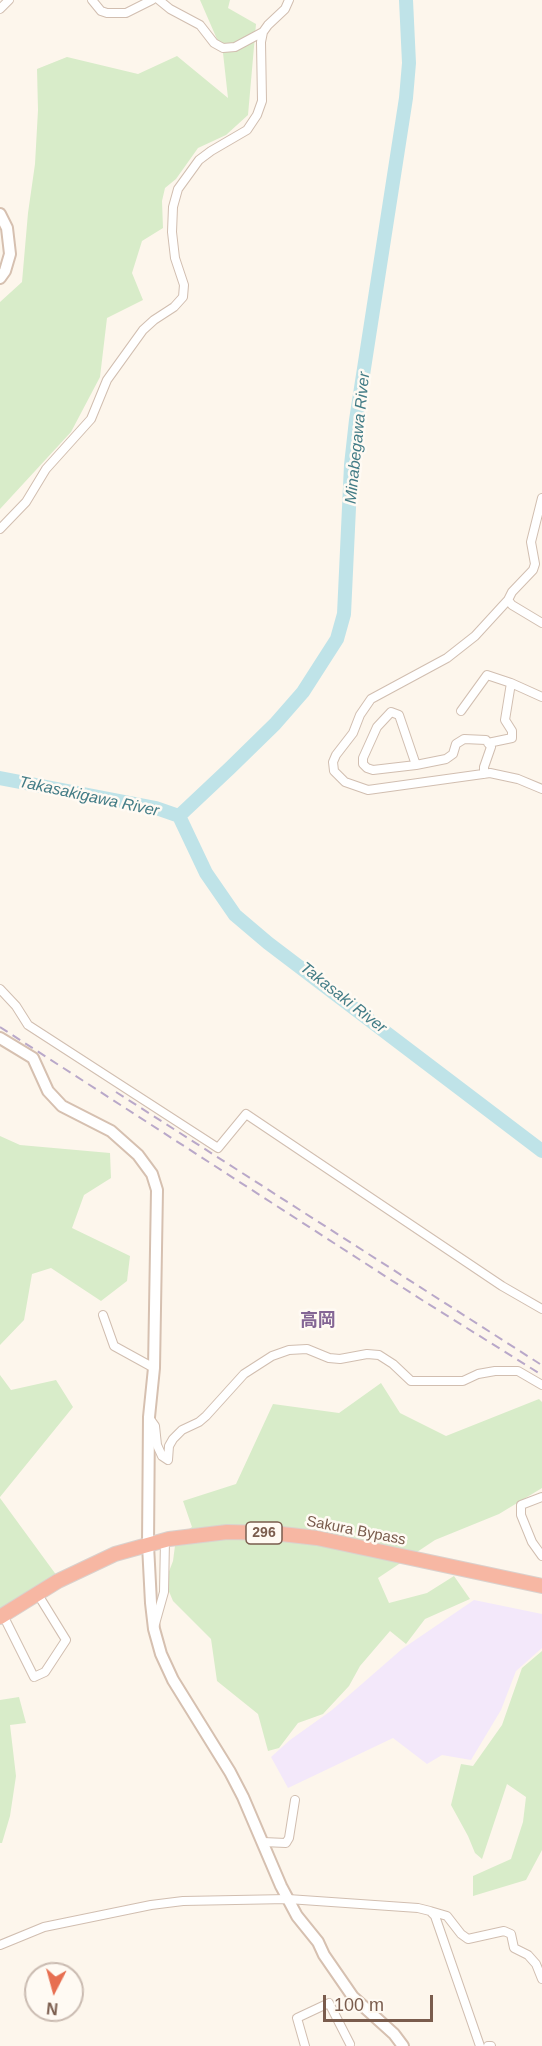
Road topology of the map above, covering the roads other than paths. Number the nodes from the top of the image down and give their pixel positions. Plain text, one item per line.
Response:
1 (9, 0) edge
2 (92, 0) edge
3 (152, 0) edge
4 (159, 0) edge
5 (289, 0) edge
6 (0, 9) edge
7 (263, 32) junction
8 (0, 214) edge
9 (0, 278) edge
10 (542, 498) edge
11 (0, 529) edge
12 (508, 600) junction
13 (542, 623) edge
14 (511, 683) junction
15 (542, 697) edge
16 (461, 711) dead end
17 (488, 743) junction
18 (416, 765) junction
19 (484, 774) junction
20 (542, 788) edge
21 (0, 989) edge
22 (0, 1038) edge
23 (542, 1309) edge
24 (103, 1315) dead end
25 (154, 1368) junction
26 (542, 1385) edge
27 (149, 1417) junction
28 (542, 1497) edge
29 (165, 1540) junction
30 (148, 1545) junction
31 (542, 1556) edge
32 (542, 1586) edge
33 (37, 1593) junction
34 (1, 1616) edge
35 (154, 1629) junction
36 (295, 1800) dead end
37 (263, 1842) junction
38 (288, 1899) junction
39 (430, 1911) junction
40 (0, 1945) edge
41 (542, 1979) edge
42 (348, 2045) edge
43 (305, 2046) edge
44 (403, 2046) edge
45 (480, 2046) edge

1 - 6 street
2 - 3 street
4 - 7 street
5 - 7 street
7 - 11 street
8 - 9 street
10 - 12 street
12 - 13 street
12 - 19 street
14 - 15 street
14 - 16 street
14 - 17 street
17 - 18 street
17 - 19 street
18 - 18 street
19 - 20 street
21 - 23 street
22 - 25 street
24 - 25 street
25 - 27 street
26 - 27 street
27 - 30 street
28 - 31 street
29 - 30 highway, Sakura Bypass / 296
29 - 32 highway, Sakura Bypass / 296
29 - 35 street
30 - 33 highway, Sakura Bypass / 296
30 - 35 street
33 - 34 highway, Sakura Bypass / 296
33 - 34 street
35 - 37 street
36 - 37 street
37 - 38 street
38 - 39 street
38 - 40 street
38 - 44 street
39 - 41 street
39 - 45 street
42 - 43 street

